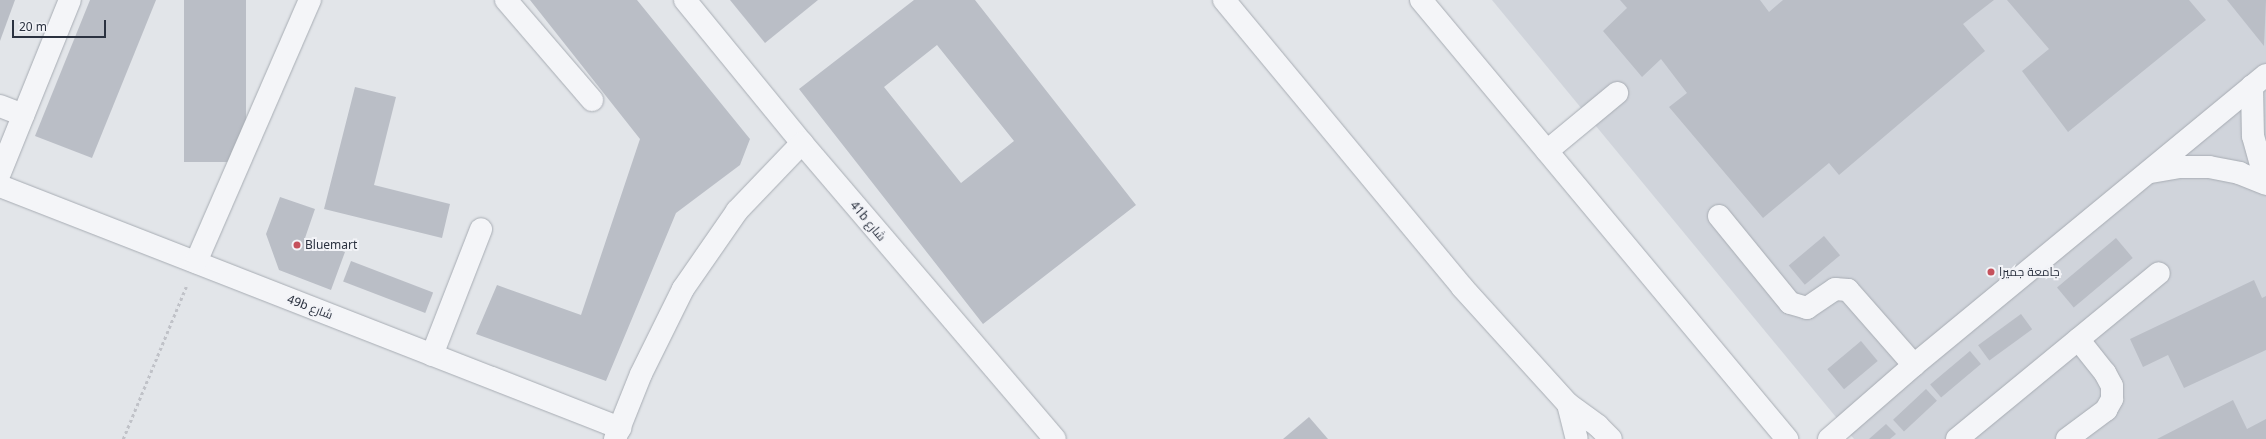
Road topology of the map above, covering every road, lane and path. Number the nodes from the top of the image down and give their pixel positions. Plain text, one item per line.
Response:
1 (70, 0) edge
2 (310, 0) edge
3 (506, 0) edge
4 (685, 0) edge
5 (1224, 0) edge
6 (1421, 0) edge
7 (2259, 80) edge
8 (1617, 93) dead end
9 (592, 100) dead end
10 (0, 106) edge
11 (23, 115) junction
12 (802, 143) junction
13 (1547, 150) junction
14 (0, 172) edge
15 (2150, 173) junction
16 (2266, 184) edge
17 (0, 186) edge
18 (1719, 216) dead end
19 (481, 229) dead end
20 (196, 262) junction
21 (2159, 273) dead end
22 (2078, 339) junction
23 (432, 355) junction
24 (1914, 365) junction
25 (1568, 404) junction
26 (618, 434) edge
27 (123, 439) edge
28 (1054, 439) edge
29 (1577, 439) edge
30 (1611, 439) edge
31 (1787, 439) edge
32 (1829, 439) edge
33 (1957, 439) edge
34 (2067, 439) edge

1 - 11 street
2 - 20 street
3 - 9 street
4 - 12 street, 41b شارع
5 - 25 street
6 - 13 street
7 - 15 street
7 - 16 street
8 - 13 street
10 - 11 street
11 - 14 street
12 - 26 street
12 - 28 street, 41b شارع
13 - 31 street
15 - 16 street
15 - 24 street
17 - 20 street, 49b شارع
18 - 24 street
19 - 23 street
20 - 23 street, 49b شارع
20 - 27 path
21 - 22 street
22 - 33 street
22 - 34 street
23 - 26 street, 49b شارع
24 - 32 street
25 - 29 street
25 - 30 street

